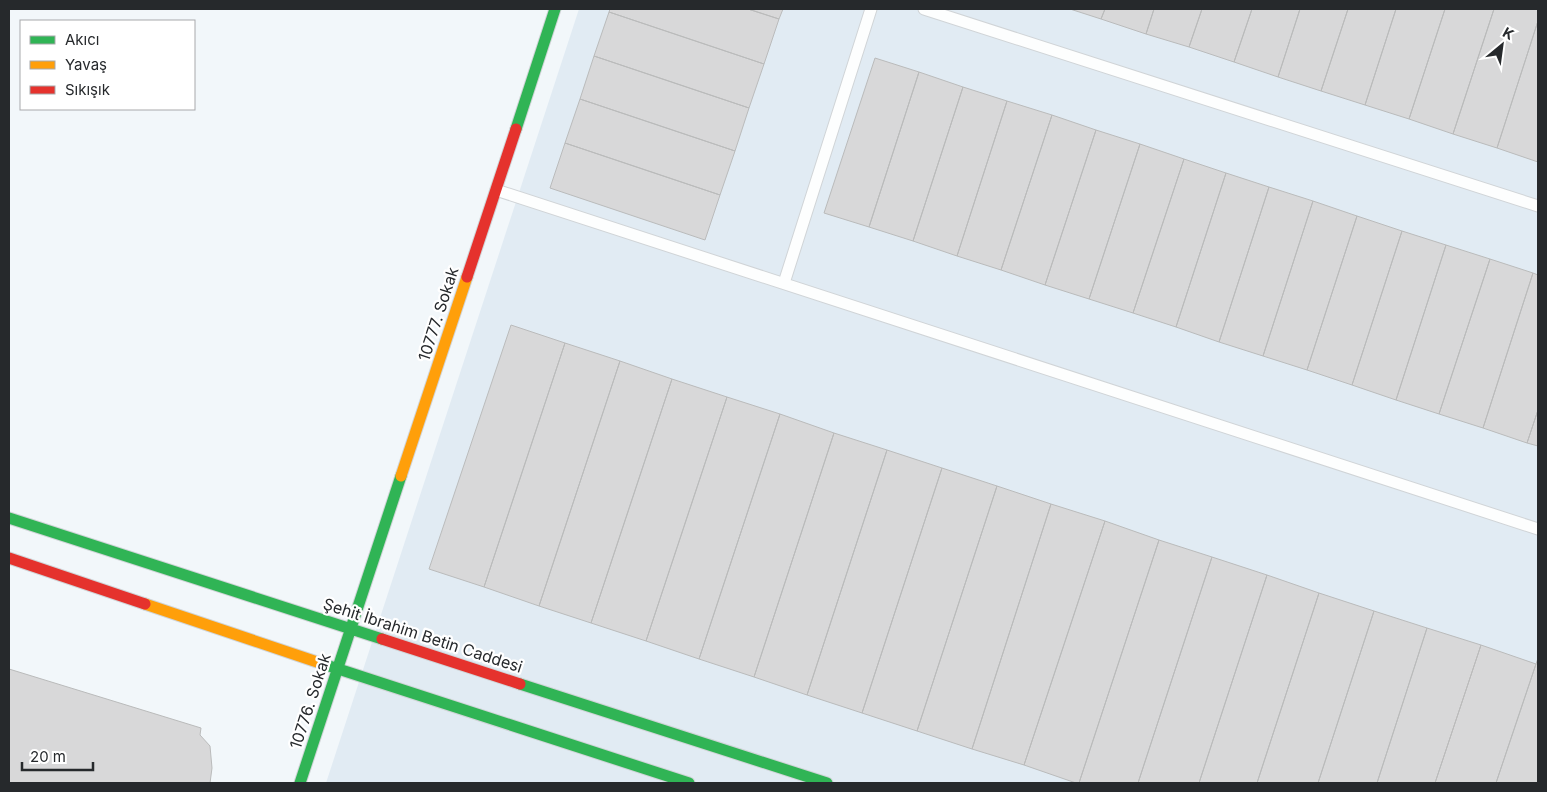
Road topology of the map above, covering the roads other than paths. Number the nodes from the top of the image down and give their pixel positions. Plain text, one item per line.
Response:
1 (556, 9) edge
2 (871, 9) edge
3 (924, 9) edge
4 (496, 190) junction
5 (1538, 206) edge
6 (784, 283) junction
7 (9, 518) edge
8 (1538, 529) edge
9 (9, 558) edge
10 (351, 629) junction
11 (338, 669) junction
12 (300, 783) edge
13 (689, 783) edge
14 (827, 783) edge

1 - 4 street, 10777. Sokak
2 - 6 lane
3 - 5 lane
4 - 6 lane
4 - 10 street, 10777. Sokak
6 - 8 lane
7 - 10 street, Şehit İbrahim Betin Caddesi
9 - 11 street
10 - 11 street, 10776. Sokak
10 - 14 street, Şehit İbrahim Betin Caddesi
11 - 12 street, 10776. Sokak
11 - 13 street

